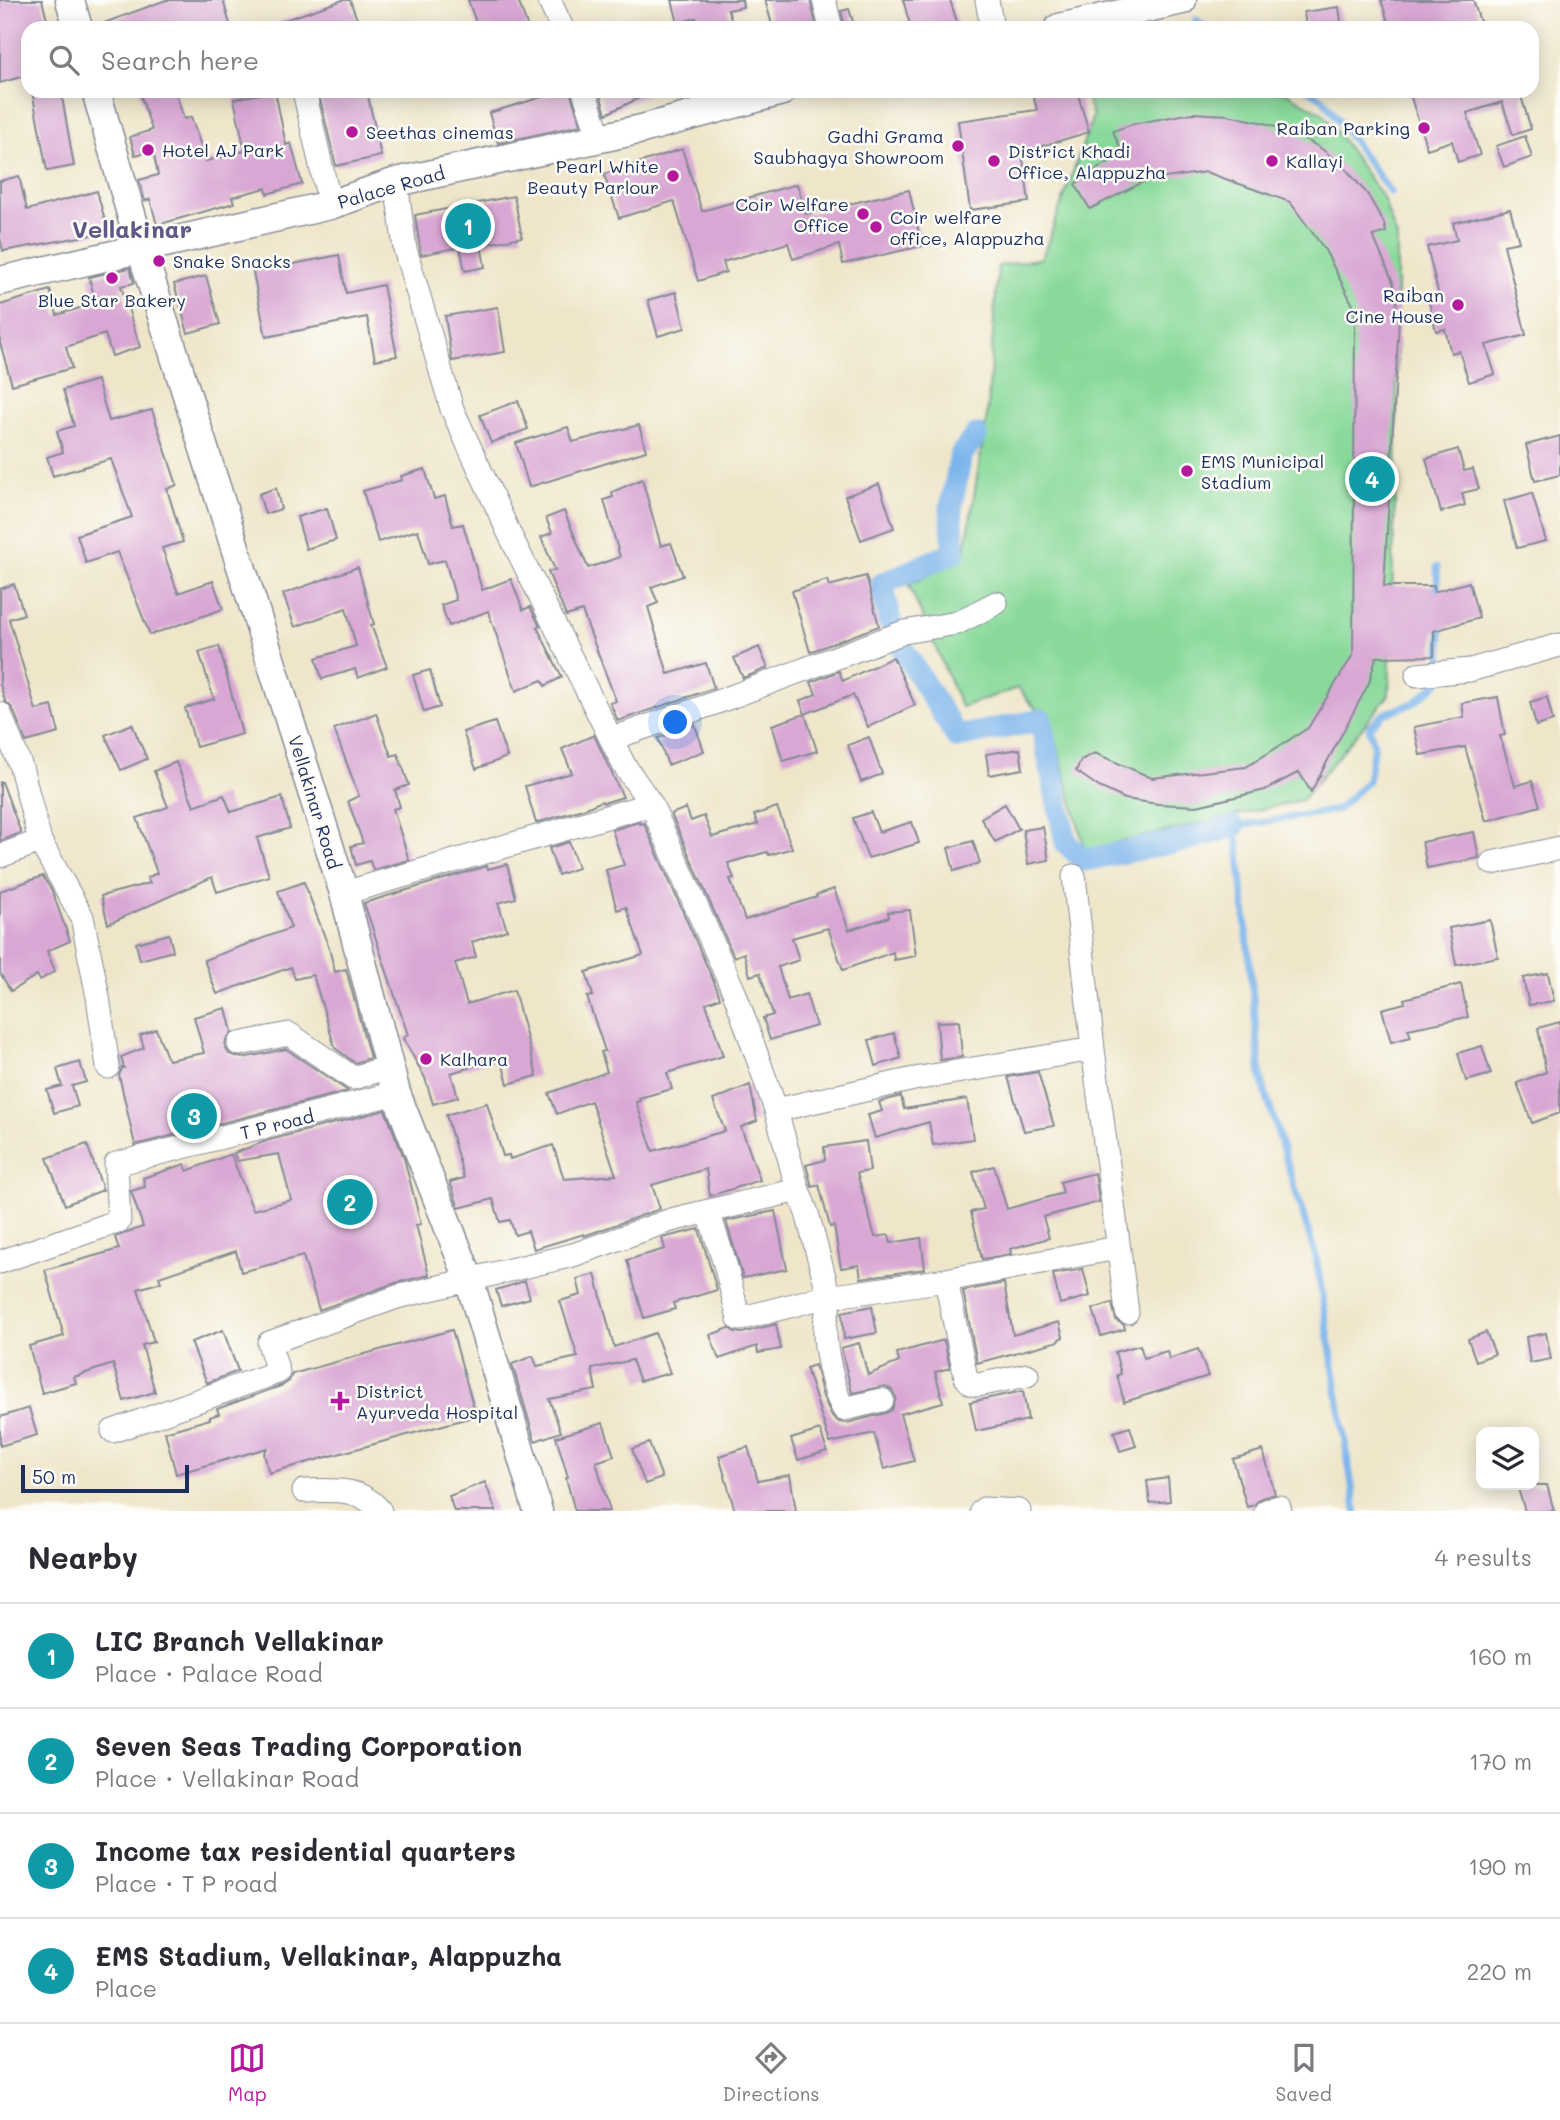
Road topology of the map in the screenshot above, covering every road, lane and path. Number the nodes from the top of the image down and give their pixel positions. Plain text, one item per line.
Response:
1 (70, 0) edge
2 (549, 0) edge
3 (824, 0) edge
4 (987, 0) edge
5 (1182, 0) edge
6 (76, 21) edge
7 (559, 21) edge
8 (829, 21) edge
9 (991, 21) edge
10 (1090, 21) edge
11 (98, 98) edge
12 (306, 98) edge
13 (586, 98) edge
14 (755, 98) edge
15 (600, 139) junction
16 (396, 182) junction
17 (330, 205) junction
18 (141, 249) junction
19 (0, 281) edge
20 (996, 603) dead end
21 (1560, 645) edge
22 (1417, 675) dead end
23 (0, 714) edge
24 (611, 738) junction
25 (651, 804) junction
26 (40, 841) junction
27 (1560, 848) edge
28 (0, 856) edge
29 (1492, 863) dead end
30 (1074, 876) dead end
31 (344, 893) junction
32 (239, 1044) dead end
33 (1093, 1049) junction
34 (108, 1067) dead end
35 (392, 1080) junction
36 (776, 1110) junction
37 (798, 1190) junction
38 (708, 1211) junction
39 (1117, 1248) junction
40 (0, 1262) edge
41 (469, 1279) junction
42 (946, 1280) junction
43 (832, 1295) junction
44 (1127, 1312) dead end
45 (1027, 1375) dead end
46 (882, 1400) dead end
47 (113, 1431) dead end
48 (304, 1491) dead end
49 (380, 1511) edge
50 (538, 1511) edge
51 (982, 1511) edge
52 (1018, 1511) edge
53 (1266, 1511) edge
54 (1280, 1511) edge

1 - 6 main road
2 - 7 street
3 - 8 street
4 - 9 street
5 - 10 main road
11 - 18 main road, Vellakinar Road
12 - 17 street
13 - 15 street
14 - 15 main road, Palace Road
15 - 16 main road, Palace Road
16 - 17 main road, Palace Road
16 - 24 street
17 - 18 main road, Palace Road
18 - 19 main road, Palace Road
18 - 31 main road, Vellakinar Road
20 - 24 street
21 - 22 street
23 - 26 street
24 - 25 street
25 - 31 street
25 - 36 street
26 - 28 street
26 - 34 street
27 - 29 street
30 - 33 street
31 - 35 main road, Vellakinar Road
32 - 35 street
33 - 36 street
33 - 39 street
35 - 40 street, T P road
35 - 41 main road, Vellakinar Road
36 - 37 street
37 - 38 street
37 - 43 street
38 - 41 street
38 - 43 street
39 - 42 street
39 - 44 street
41 - 47 street
41 - 50 main road, Vellakinar Road
42 - 43 street
42 - 45 street
43 - 46 street
48 - 49 street
51 - 52 street
53 - 54 street

